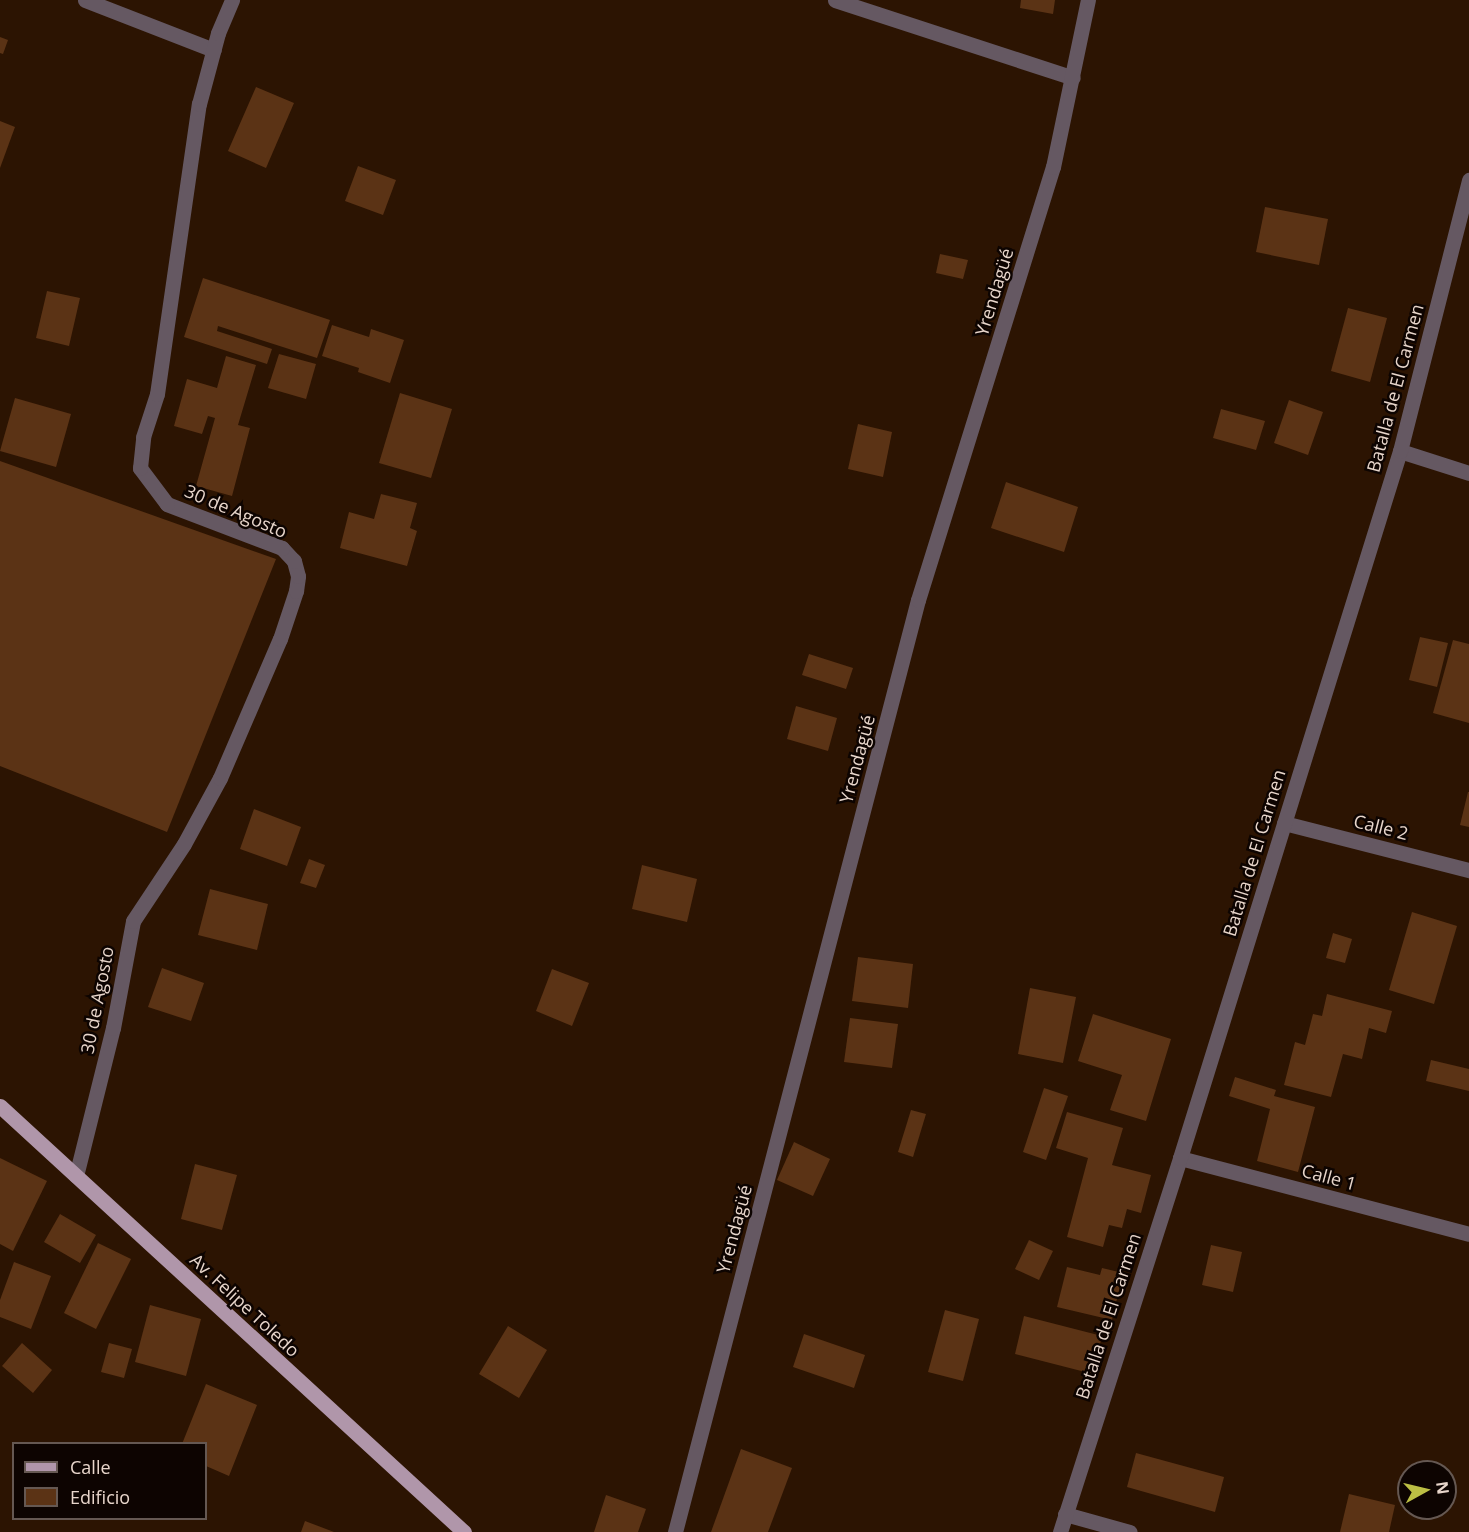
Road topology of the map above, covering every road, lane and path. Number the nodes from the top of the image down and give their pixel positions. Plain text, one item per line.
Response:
1 (85, 0) edge
2 (232, 0) edge
3 (836, 0) edge
4 (1088, 0) edge
5 (214, 50) junction
6 (1073, 78) junction
7 (1469, 180) edge
8 (1400, 451) junction
9 (1469, 473) edge
10 (1284, 823) junction
11 (1469, 870) edge
12 (0, 1106) edge
13 (1180, 1158) junction
14 (76, 1176) junction
15 (1469, 1234) edge
16 (1065, 1514) junction
17 (464, 1532) edge
18 (675, 1532) edge
19 (1060, 1532) edge
20 (1130, 1532) edge

1 - 5 street
2 - 5 street, 30 de Agosto
3 - 6 street
4 - 6 street, Yrendagüé
5 - 14 street, 30 de Agosto
6 - 18 street, Yrendagüé
7 - 8 street, Batalla de El Carmen
8 - 9 street
8 - 10 street, Batalla de El Carmen
10 - 11 street, Calle 2
10 - 13 street, Batalla de El Carmen
12 - 14 main road, Av. Felipe Toledo
13 - 15 street, Calle 1
13 - 16 street, Batalla de El Carmen
14 - 17 main road, Av. Felipe Toledo
16 - 19 street, Batalla de El Carmen
16 - 20 street

